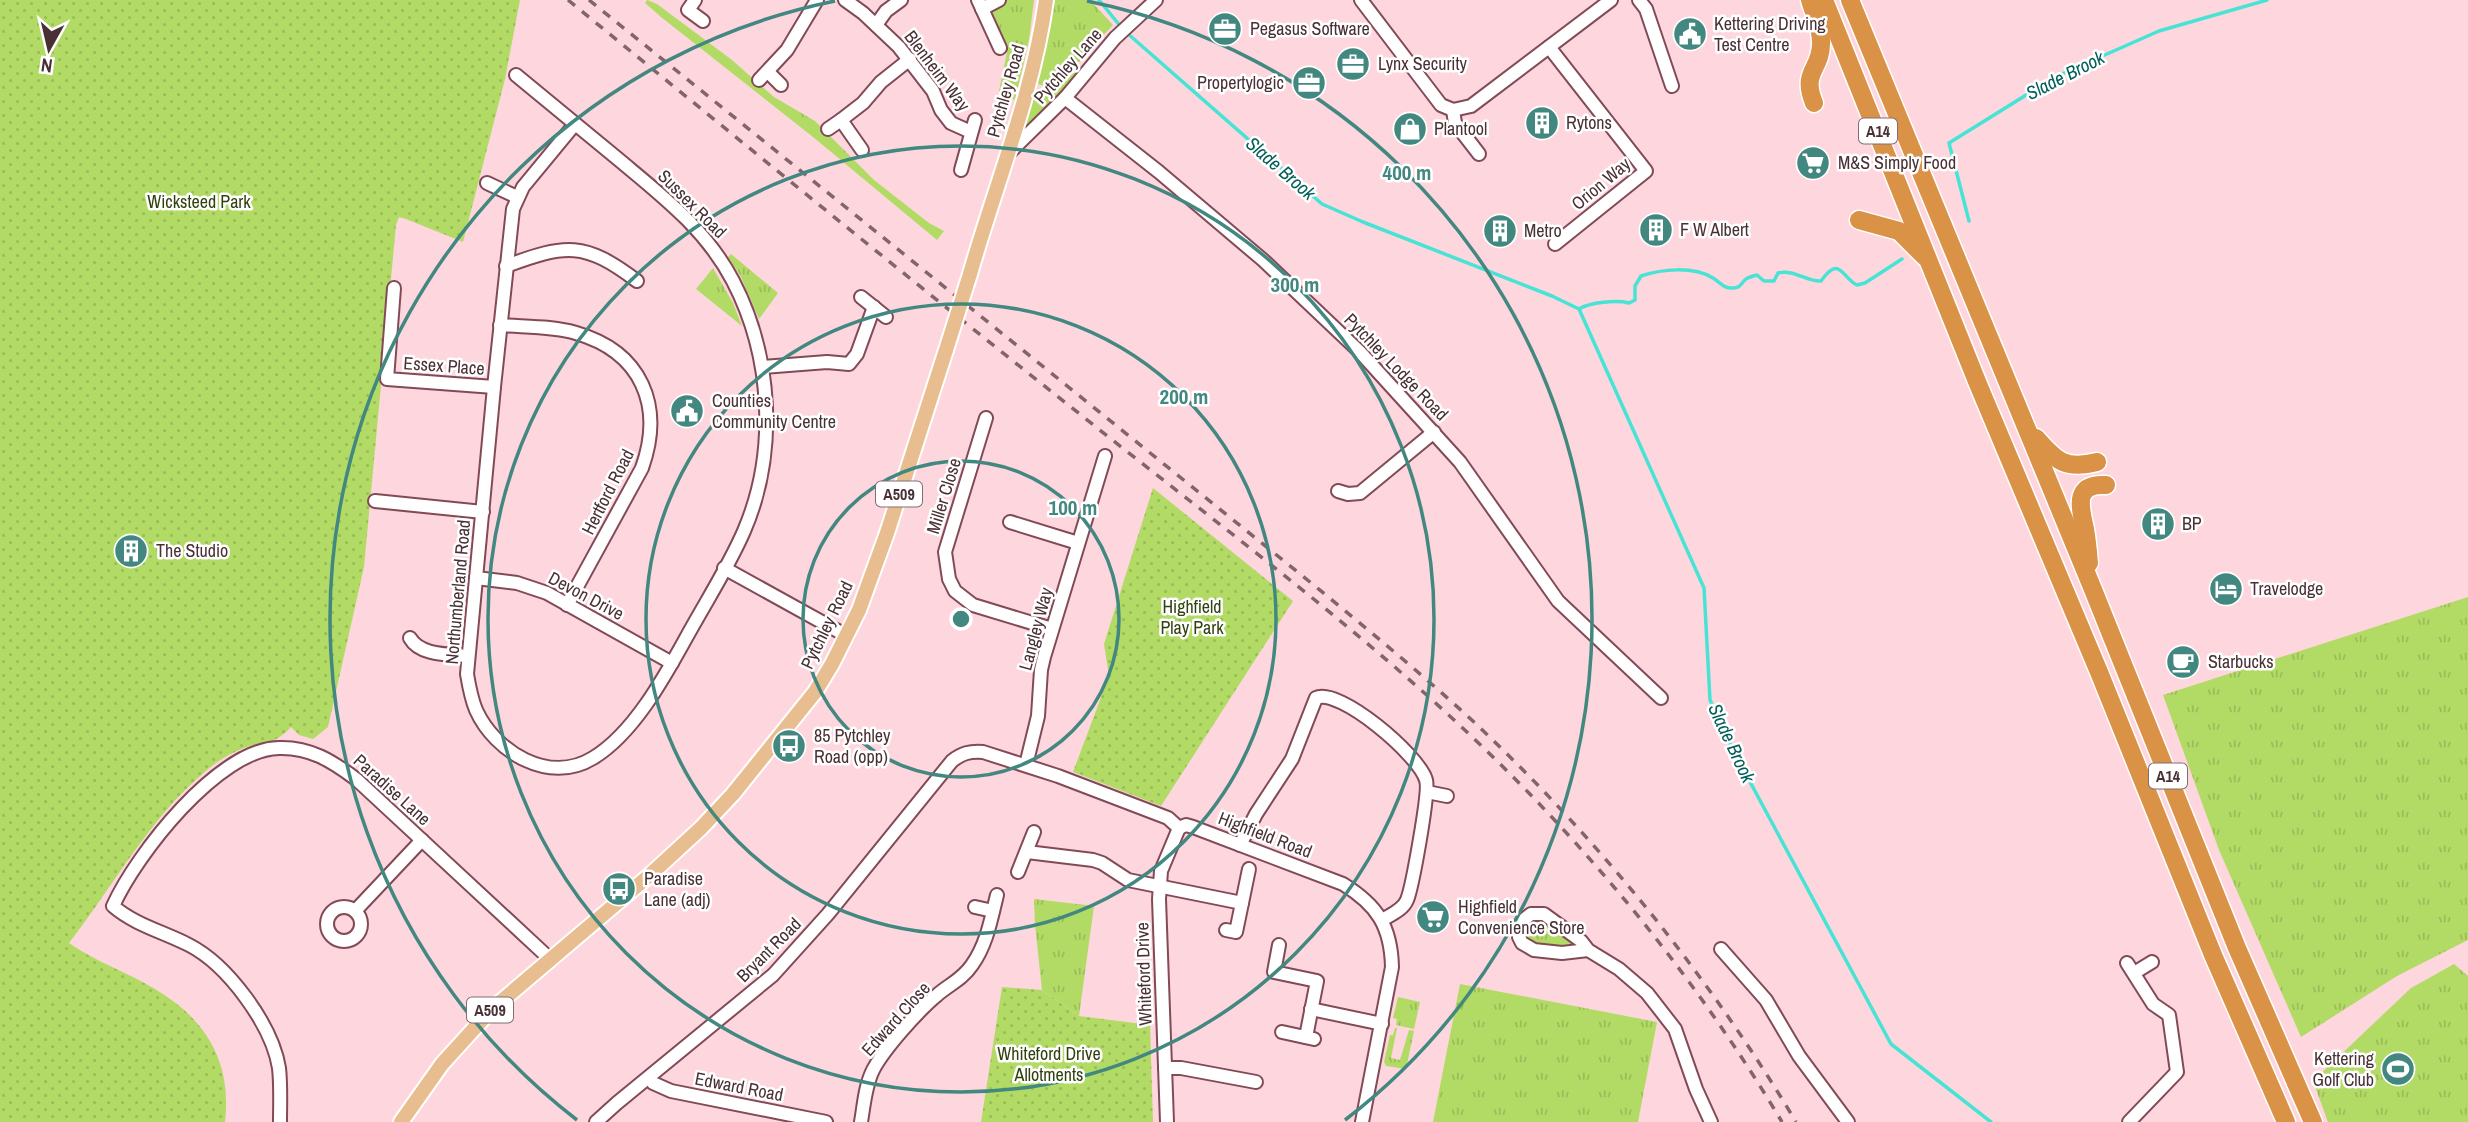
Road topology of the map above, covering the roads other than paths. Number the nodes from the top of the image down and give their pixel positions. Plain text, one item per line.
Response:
1 (817, 0) edge
2 (845, 0) edge
3 (901, 0) edge
4 (999, 0) edge
5 (1046, 0) edge
6 (1156, 0) edge
7 (1361, 0) edge
8 (1611, 0) edge
9 (1639, 0) edge
10 (1810, 0) edge
11 (1824, 0) edge
12 (1850, 0) edge
13 (980, 4) edge
14 (688, 9) edge
15 (703, 21) dead end
16 (876, 25) junction
17 (1549, 47) junction
18 (1000, 48) dead end
19 (910, 59) junction
20 (516, 75) dead end
21 (781, 85) dead end
22 (1672, 86) dead end
23 (1065, 97) junction
24 (1814, 103) dead end
25 (1453, 110) junction
26 (841, 120) junction
27 (575, 124) junction
28 (828, 129) dead end
29 (862, 150) dead end
30 (1479, 154) dead end
31 (1006, 156) junction
32 (961, 170) dead end
33 (487, 183) dead end
34 (517, 197) junction
35 (1859, 220) dead end
36 (1555, 244) dead end
37 (1930, 262) junction
38 (506, 266) junction
39 (637, 281) dead end
40 (862, 297) dead end
41 (407, 302) dead end
42 (874, 307) junction
43 (886, 317) dead end
44 (500, 325) junction
45 (763, 367) junction
46 (494, 387) junction
47 (988, 428) dead end
48 (2026, 428) junction
49 (1434, 432) junction
50 (1105, 456) dead end
51 (2097, 462) dead end
52 (1087, 467) dead end
53 (1100, 471) junction
54 (2106, 485) dead end
55 (1338, 491) dead end
56 (375, 501) dead end
57 (482, 512) junction
58 (1027, 513) dead end
59 (1078, 543) junction
60 (724, 568) junction
61 (476, 578) junction
62 (2092, 587) junction
63 (567, 604) junction
64 (1052, 629) junction
65 (847, 636) junction
66 (410, 638) dead end
67 (468, 656) junction
68 (672, 663) junction
69 (1661, 698) dead end
70 (1026, 765) junction
71 (940, 776) joint
72 (1427, 792) junction
73 (1447, 796) dead end
74 (1179, 828) junction
75 (1034, 832) dead end
76 (422, 840) junction
77 (1240, 845) junction
78 (1027, 852) junction
79 (1249, 869) dead end
80 (1018, 872) dead end
81 (1160, 885) junction
82 (997, 895) dead end
83 (1242, 903) junction
84 (975, 907) dead end
85 (355, 911) dead end
86 (993, 911) junction
87 (1382, 920) junction
88 (1250, 935) dead end
89 (1279, 945) dead end
90 (1721, 949) dead end
91 (1588, 950) junction
92 (550, 959) junction
93 (2152, 962) dead end
94 (1311, 1009) junction
95 (1381, 1024) junction
96 (1282, 1032) dead end
97 (1165, 1068) junction
98 (1809, 1070) junction
99 (649, 1078) junction
100 (1797, 1078) dead end
101 (1256, 1082) dead end
102 (280, 1122) edge
103 (401, 1122) edge
104 (596, 1122) edge
105 (826, 1122) edge
106 (861, 1122) edge
107 (1167, 1122) edge
108 (1362, 1122) edge
109 (1711, 1122) edge
110 (1849, 1122) edge
111 (2129, 1122) edge
112 (2286, 1122) edge
113 (2313, 1122) edge

1 - 21 street
2 - 16 street, Blenheim Way
3 - 16 street
4 - 13 street
5 - 31 main road, Pytchley Road / A509
6 - 23 street, Pytchley Lane
7 - 25 street
8 - 17 street
9 - 22 street
10 - 24 highway
11 - 37 highway, A14
12 - 48 highway, A14
13 - 18 street
14 - 15 street
16 - 19 street, Blenheim Way
17 - 25 street
17 - 36 street, Orion Way
19 - 26 street
19 - 32 street, Blenheim Way
20 - 27 street, Sussex Road
23 - 31 street, Pytchley Lane
23 - 49 street, Pytchley Lodge Road
25 - 30 street
26 - 28 street
26 - 29 street
27 - 34 street, Northumberland Road
27 - 45 street, Sussex Road
31 - 65 main road, Pytchley Road / A509, bridge
33 - 34 street
34 - 38 street, Northumberland Road
35 - 37 highway
37 - 112 highway, A14
38 - 39 street
38 - 44 street, Northumberland Road
40 - 42 street
41 - 46 street, Essex Place
42 - 43 street
42 - 45 street
44 - 46 street, Northumberland Road
44 - 63 street, Hertford Road
45 - 60 street, Sussex Road
46 - 57 street, Northumberland Road
47 - 64 street, Miller Close
48 - 51 highway
48 - 62 highway, A14
49 - 55 street
49 - 69 street, Pytchley Lodge Road
50 - 53 street, Langley Way
52 - 53 street
53 - 59 street, Langley Way
54 - 62 highway
56 - 57 street
57 - 61 street, Northumberland Road
58 - 59 street
59 - 64 street, Langley Way
60 - 65 street
60 - 68 street, Northumberland Road
61 - 63 street, Devon Drive
61 - 67 street, Northumberland Road
62 - 113 highway, A14
63 - 68 street, Devon Drive
64 - 70 street, Langley Way
65 - 92 main road, Pytchley Road / A509
66 - 67 street
67 - 68 street, Northumberland Road
70 - 71 street, Highfield Road
70 - 74 street, Highfield Road
71 - 99 street, Bryant Road
72 - 73 street
72 - 77 street
72 - 87 street
74 - 77 street, Highfield Road
74 - 81 street, Whiteford Drive
75 - 78 street
76 - 85 street
76 - 92 street, Paradise Lane
76 - 102 street, Paradise Lane
77 - 87 street, Highfield Road
78 - 80 street
78 - 81 street
79 - 83 street
81 - 83 street
81 - 97 street, Whiteford Drive
82 - 86 street, Edward Close
83 - 88 street
84 - 86 street
86 - 106 street, Edward Close
87 - 95 street, Highfield Road
89 - 94 street
90 - 98 street
91 - 91 street
91 - 109 street
92 - 103 main road, Pytchley Road / A509
93 - 111 street
94 - 95 street
94 - 96 street
95 - 108 street, Highfield Road
97 - 101 street
97 - 107 street, Whiteford Drive
98 - 100 street
98 - 110 street
99 - 104 street, Bryant Road
99 - 105 street, Edward Road

